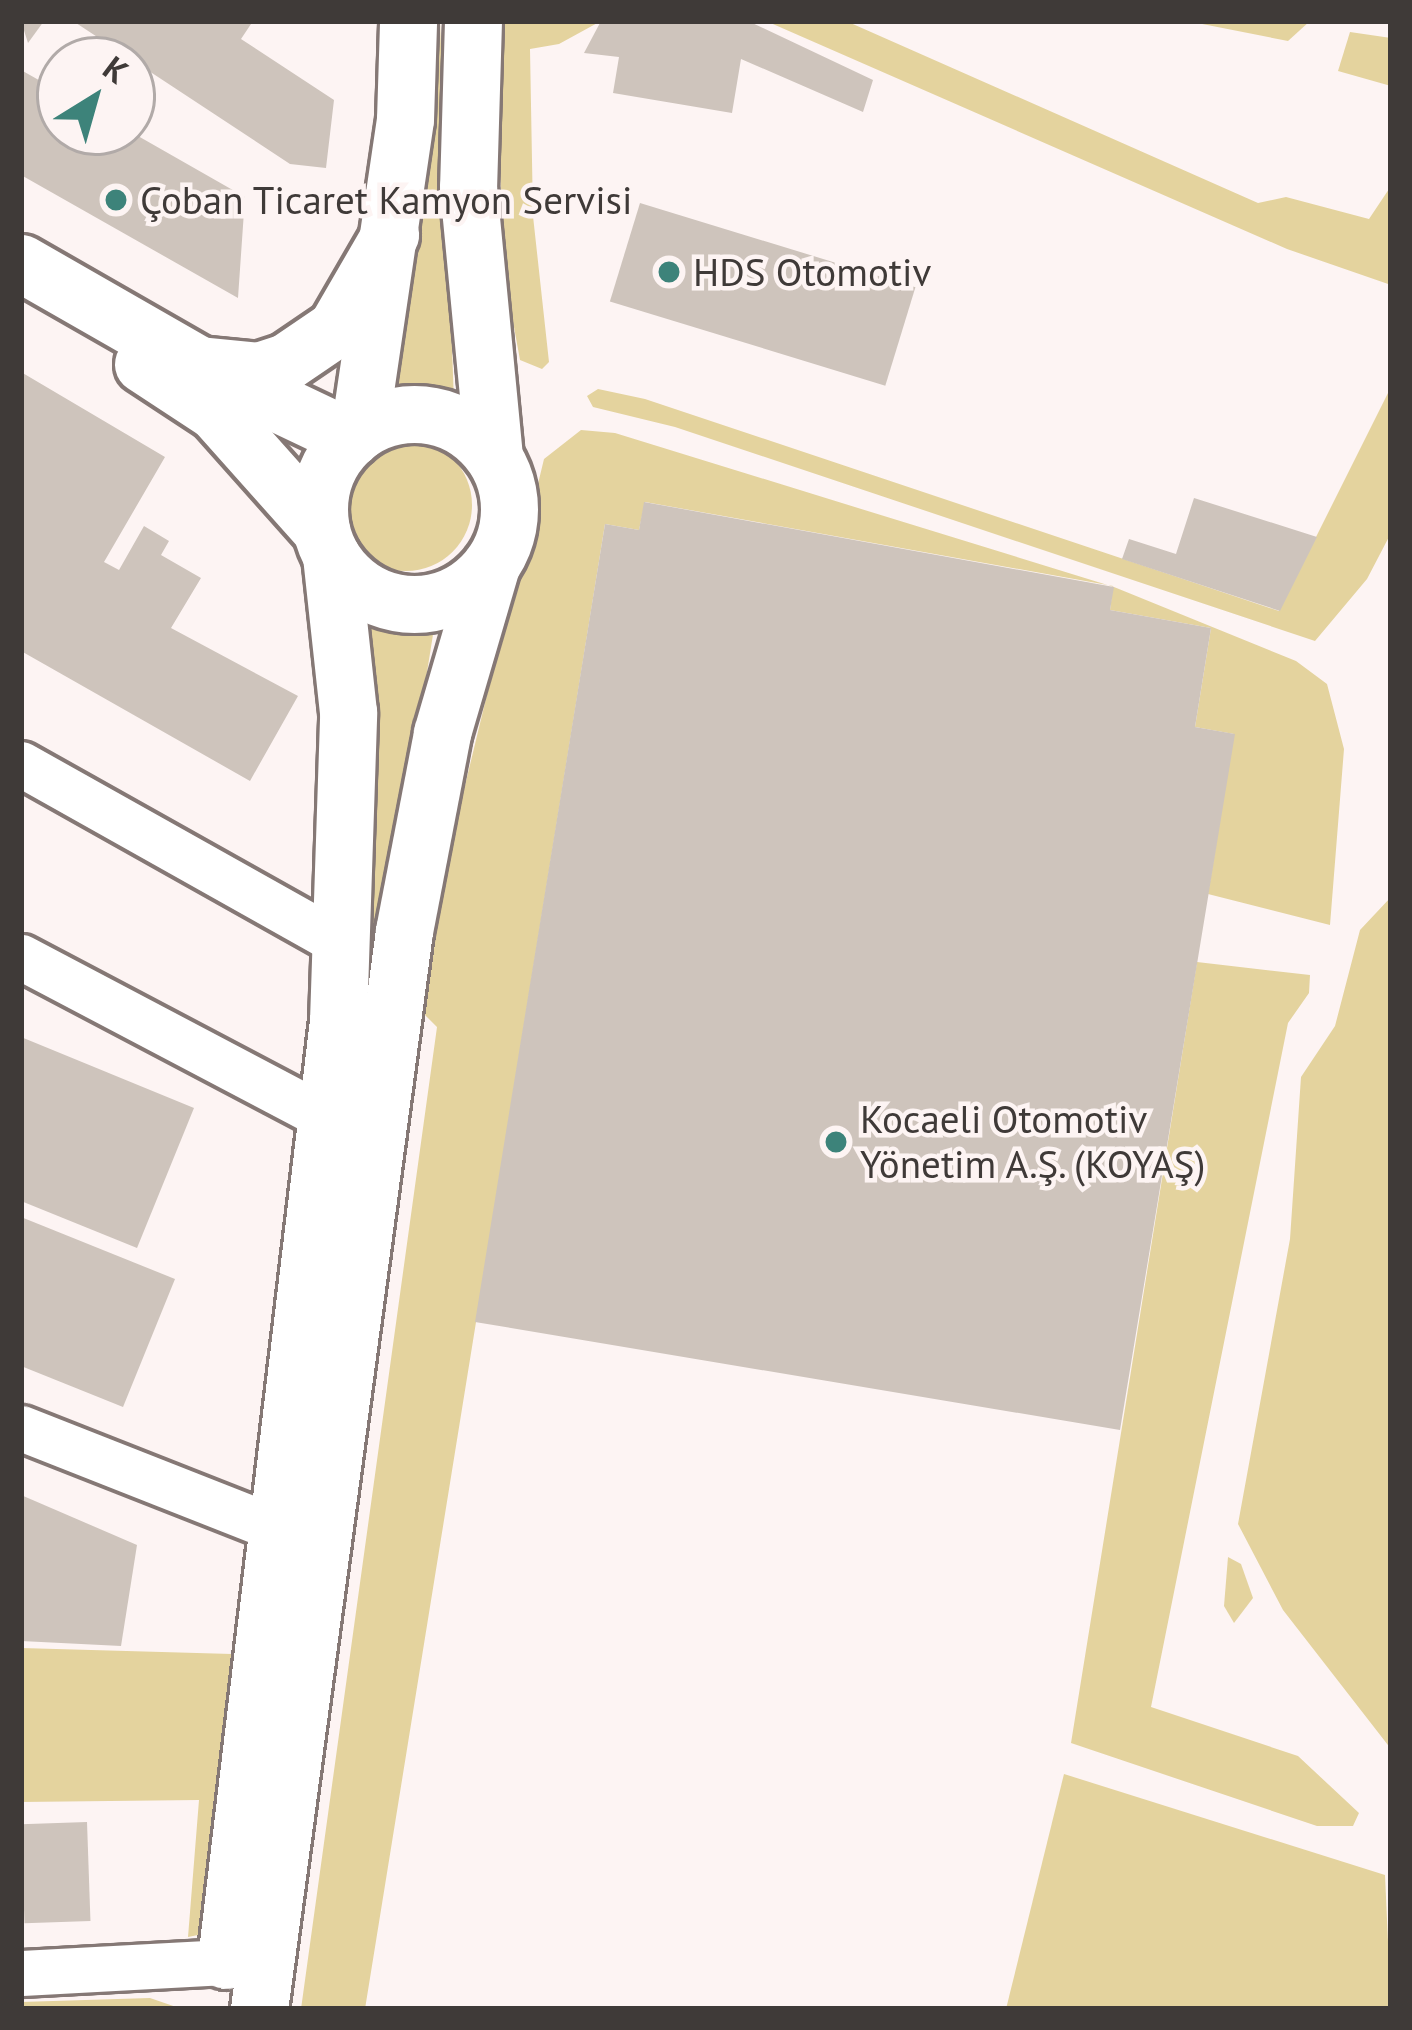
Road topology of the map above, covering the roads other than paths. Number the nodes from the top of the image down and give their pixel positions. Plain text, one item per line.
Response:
1 (408, 21) edge
2 (473, 21) edge
3 (390, 236) junction
4 (21, 263) edge
5 (21, 292) edge
6 (199, 365) junction
7 (355, 434) junction
8 (494, 456) junction
9 (326, 543) junction
10 (491, 565) junction
11 (21, 764) edge
12 (340, 943) junction
13 (21, 957) edge
14 (326, 1118) junction
15 (21, 1428) edge
16 (275, 1528) junction
17 (21, 1973) edge
18 (224, 1986) edge
19 (259, 2009) edge

1 - 3 main road
2 - 8 main road
3 - 6 main road
3 - 7 main road
4 - 6 main road
5 - 9 main road
6 - 7 main road
7 - 8 main road
7 - 9 main road
8 - 10 main road
9 - 10 main road
9 - 12 main road
10 - 19 main road
11 - 12 street
12 - 14 main road
13 - 14 street
14 - 16 main road
15 - 16 street
16 - 18 main road
17 - 18 street

